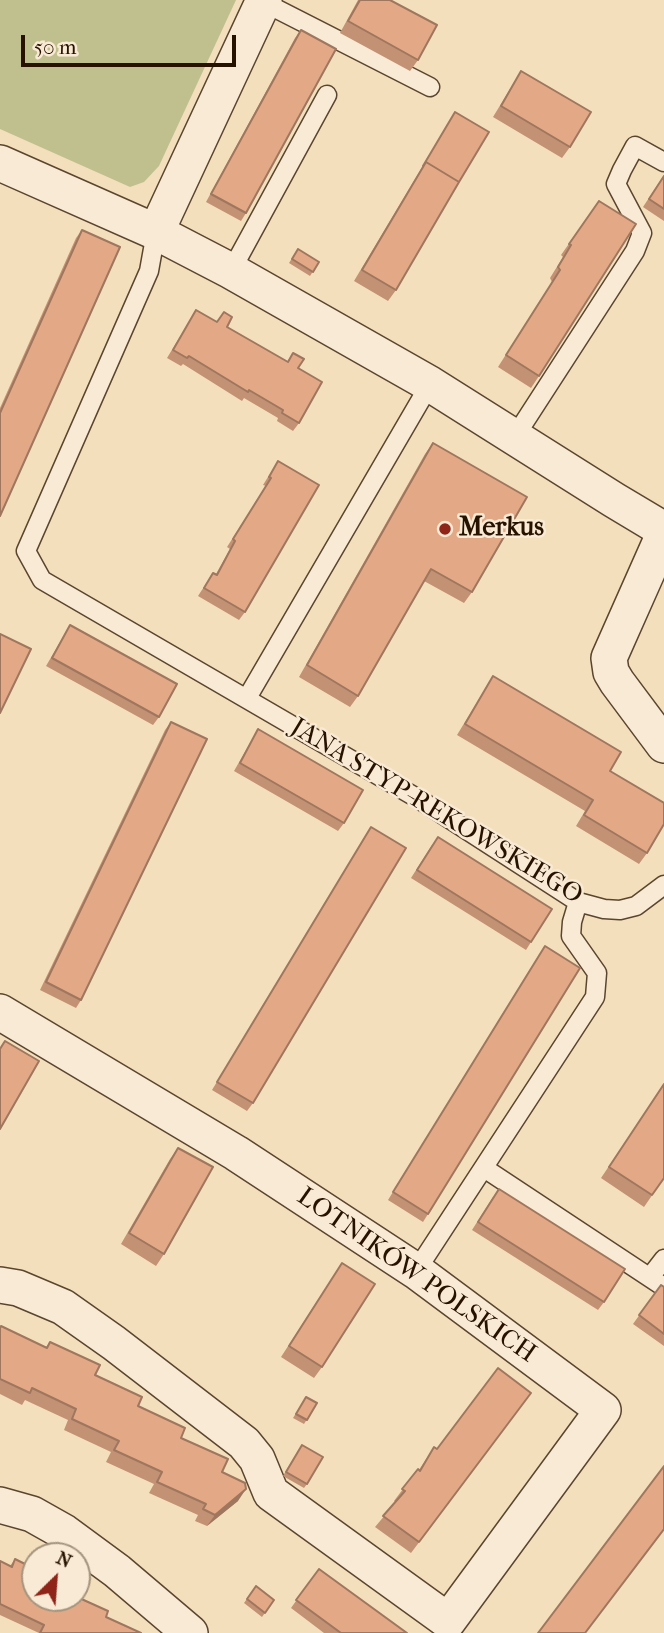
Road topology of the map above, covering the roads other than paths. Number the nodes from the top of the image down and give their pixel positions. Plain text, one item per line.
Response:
1 (264, 1) edge
2 (430, 87) dead end
3 (327, 95) dead end
4 (664, 162) edge
5 (3, 173) edge
6 (156, 232) junction
7 (231, 271) junction
8 (430, 384) junction
9 (513, 438) junction
10 (664, 532) edge
11 (247, 698) junction
12 (664, 745) edge
13 (664, 885) edge
14 (578, 902) junction
15 (0, 1012) edge
16 (484, 1168) junction
17 (664, 1259) edge
18 (416, 1271) junction
19 (657, 1282) edge
20 (0, 1285) edge
21 (0, 1505) edge
22 (455, 1627) edge
23 (190, 1633) edge

1 - 2 lane
1 - 6 street
3 - 7 lane
4 - 9 lane
5 - 6 street
6 - 7 street
6 - 11 lane, JANA STYP-REKOWSKIEGO
7 - 8 street
8 - 9 street
8 - 11 lane
9 - 10 street
10 - 12 street
11 - 14 lane, JANA STYP-REKOWSKIEGO
13 - 14 lane, JANA STYP-REKOWSKIEGO
14 - 16 lane
15 - 18 street, LOTNIKÓW POLSKICH
16 - 18 lane
16 - 19 lane
17 - 19 lane
18 - 22 street, LOTNIKÓW POLSKICH
20 - 22 street
21 - 23 street

